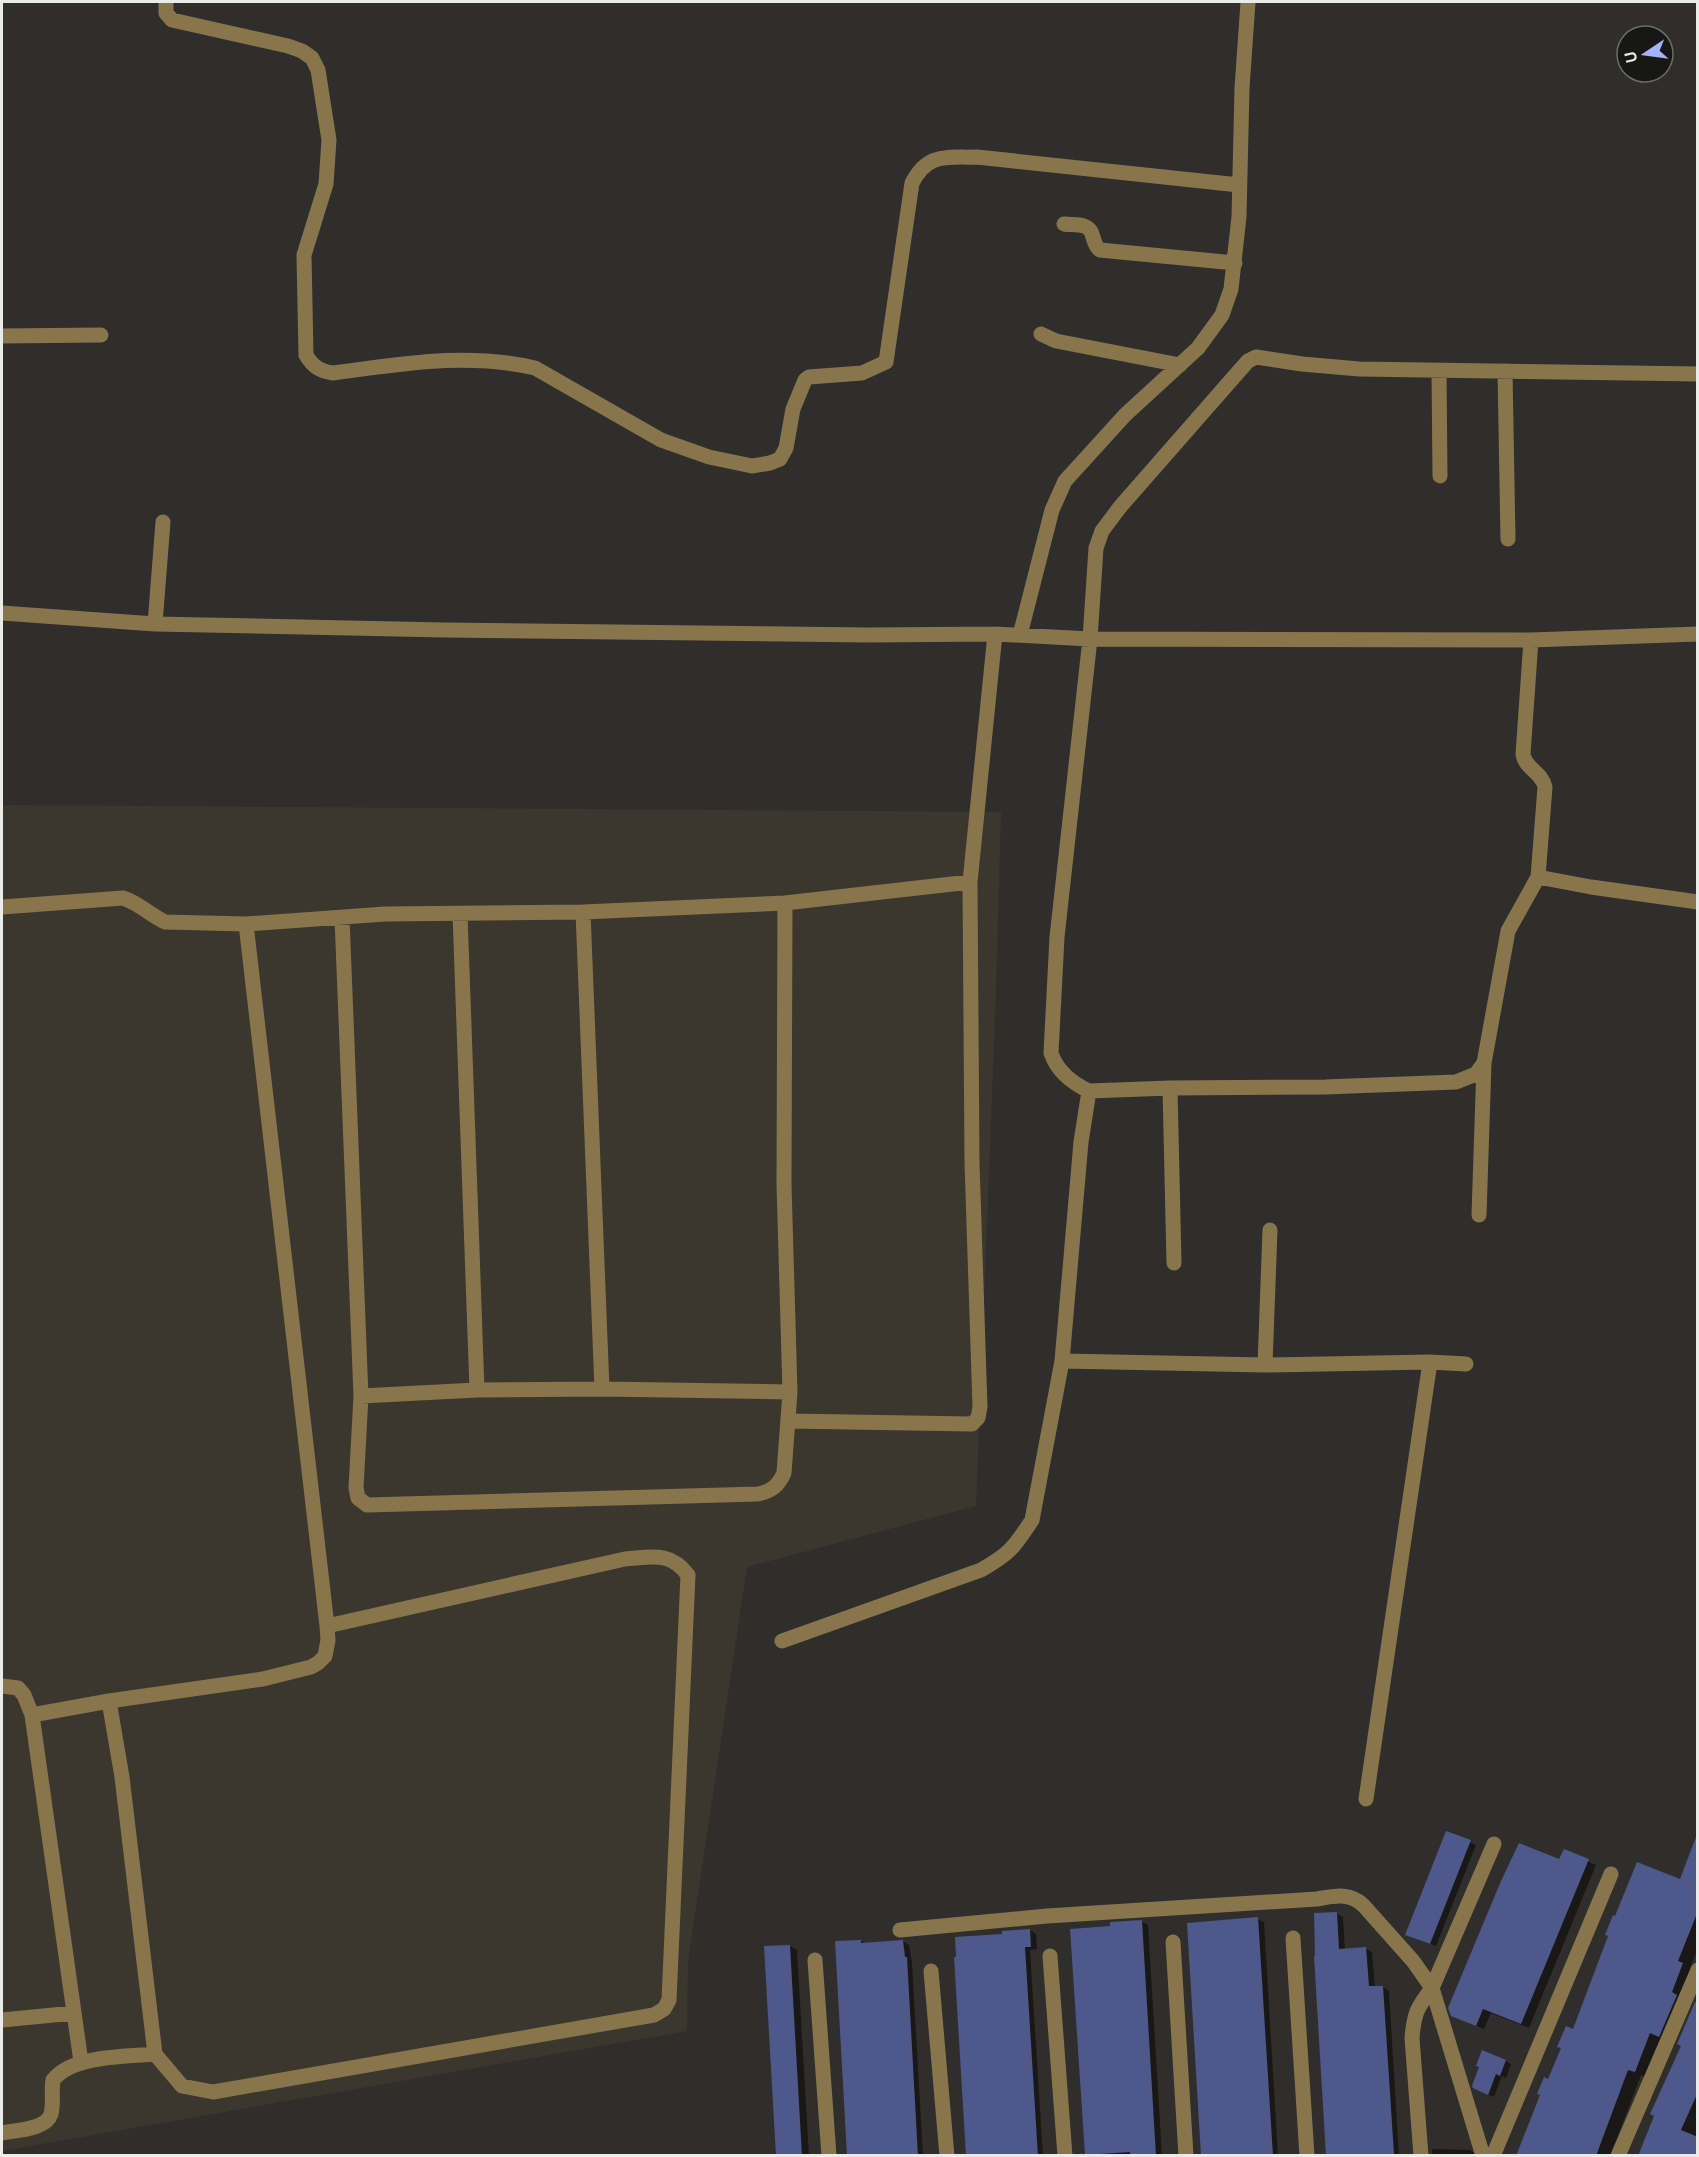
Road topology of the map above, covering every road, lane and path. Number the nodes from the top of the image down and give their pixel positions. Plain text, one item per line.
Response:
1 (166, 2) edge
2 (1248, 2) edge
3 (1239, 185) junction
4 (1064, 224) dead end
5 (1235, 263) junction
6 (101, 334) dead end
7 (1041, 334) dead end
8 (2, 336) edge
9 (1180, 365) junction
10 (1438, 371) junction
11 (1505, 371) junction
12 (1698, 374) edge
13 (1440, 476) dead end
14 (163, 522) dead end
15 (1508, 539) dead end
16 (2, 613) edge
17 (155, 624) junction
18 (1698, 633) edge
19 (995, 634) junction
20 (1020, 635) junction
21 (1090, 639) junction
22 (1531, 640) junction
23 (1538, 877) junction
24 (970, 882) junction
25 (1698, 902) edge
26 (785, 903) junction
27 (2, 907) edge
28 (583, 912) junction
29 (460, 914) junction
30 (342, 918) junction
31 (246, 924) junction
32 (1484, 1063) junction
33 (1170, 1088) junction
34 (1089, 1091) junction
35 (1479, 1215) dead end
36 (1270, 1230) dead end
37 (1174, 1263) dead end
38 (1062, 1361) junction
39 (1430, 1362) junction
40 (1466, 1364) dead end
41 (1265, 1365) junction
42 (602, 1389) junction
43 (477, 1390) junction
44 (790, 1392) junction
45 (361, 1396) junction
46 (788, 1421) junction
47 (327, 1626) junction
48 (782, 1641) dead end
49 (2, 1686) edge
50 (109, 1701) junction
51 (32, 1714) junction
52 (1366, 1799) dead end
53 (1494, 1844) dead end
54 (1611, 1874) dead end
55 (900, 1930) dead end
56 (1293, 1938) dead end
57 (1173, 1942) dead end
58 (1050, 1956) dead end
59 (815, 1960) dead end
60 (1698, 1970) edge
61 (931, 1971) dead end
62 (1432, 1988) junction
63 (74, 2013) junction
64 (2, 2020) edge
65 (155, 2054) junction
66 (81, 2062) junction
67 (2, 2133) edge
68 (830, 2156) edge
69 (947, 2156) edge
70 (1065, 2156) edge
71 (1186, 2156) edge
72 (1307, 2156) edge
73 (1421, 2156) edge
74 (1483, 2156) edge
75 (1493, 2156) edge
76 (1618, 2156) edge

1 - 3 street
2 - 3 street
3 - 5 street
4 - 5 street
5 - 9 street
6 - 8 street
7 - 9 street
9 - 20 street
10 - 11 street
10 - 13 street
10 - 21 street
11 - 12 street
11 - 15 street
14 - 17 street
16 - 17 street
17 - 19 street
18 - 22 street
19 - 20 street
19 - 24 street
20 - 21 street
21 - 22 street
21 - 34 street
22 - 23 street
23 - 25 street
23 - 32 street
24 - 26 street
24 - 46 street
26 - 28 street
26 - 44 street
27 - 31 street
28 - 29 street
28 - 42 street
29 - 30 street
29 - 43 street
30 - 31 street
30 - 45 street
31 - 47 street
32 - 33 street
32 - 35 street
33 - 34 street
33 - 37 street
34 - 38 street
36 - 41 street
38 - 41 street
38 - 48 street
39 - 40 street
39 - 41 street
39 - 52 street
42 - 43 street
42 - 44 street
43 - 45 street
44 - 46 street
45 - 46 street
47 - 50 street
47 - 65 street
49 - 51 street
50 - 51 street
50 - 65 street
51 - 63 street
53 - 62 street
54 - 75 street
55 - 62 street
56 - 72 street
57 - 71 street
58 - 70 street
59 - 68 street
60 - 76 street
61 - 69 street
62 - 73 street
62 - 74 street
63 - 64 street
63 - 66 street
65 - 66 street
66 - 67 street

